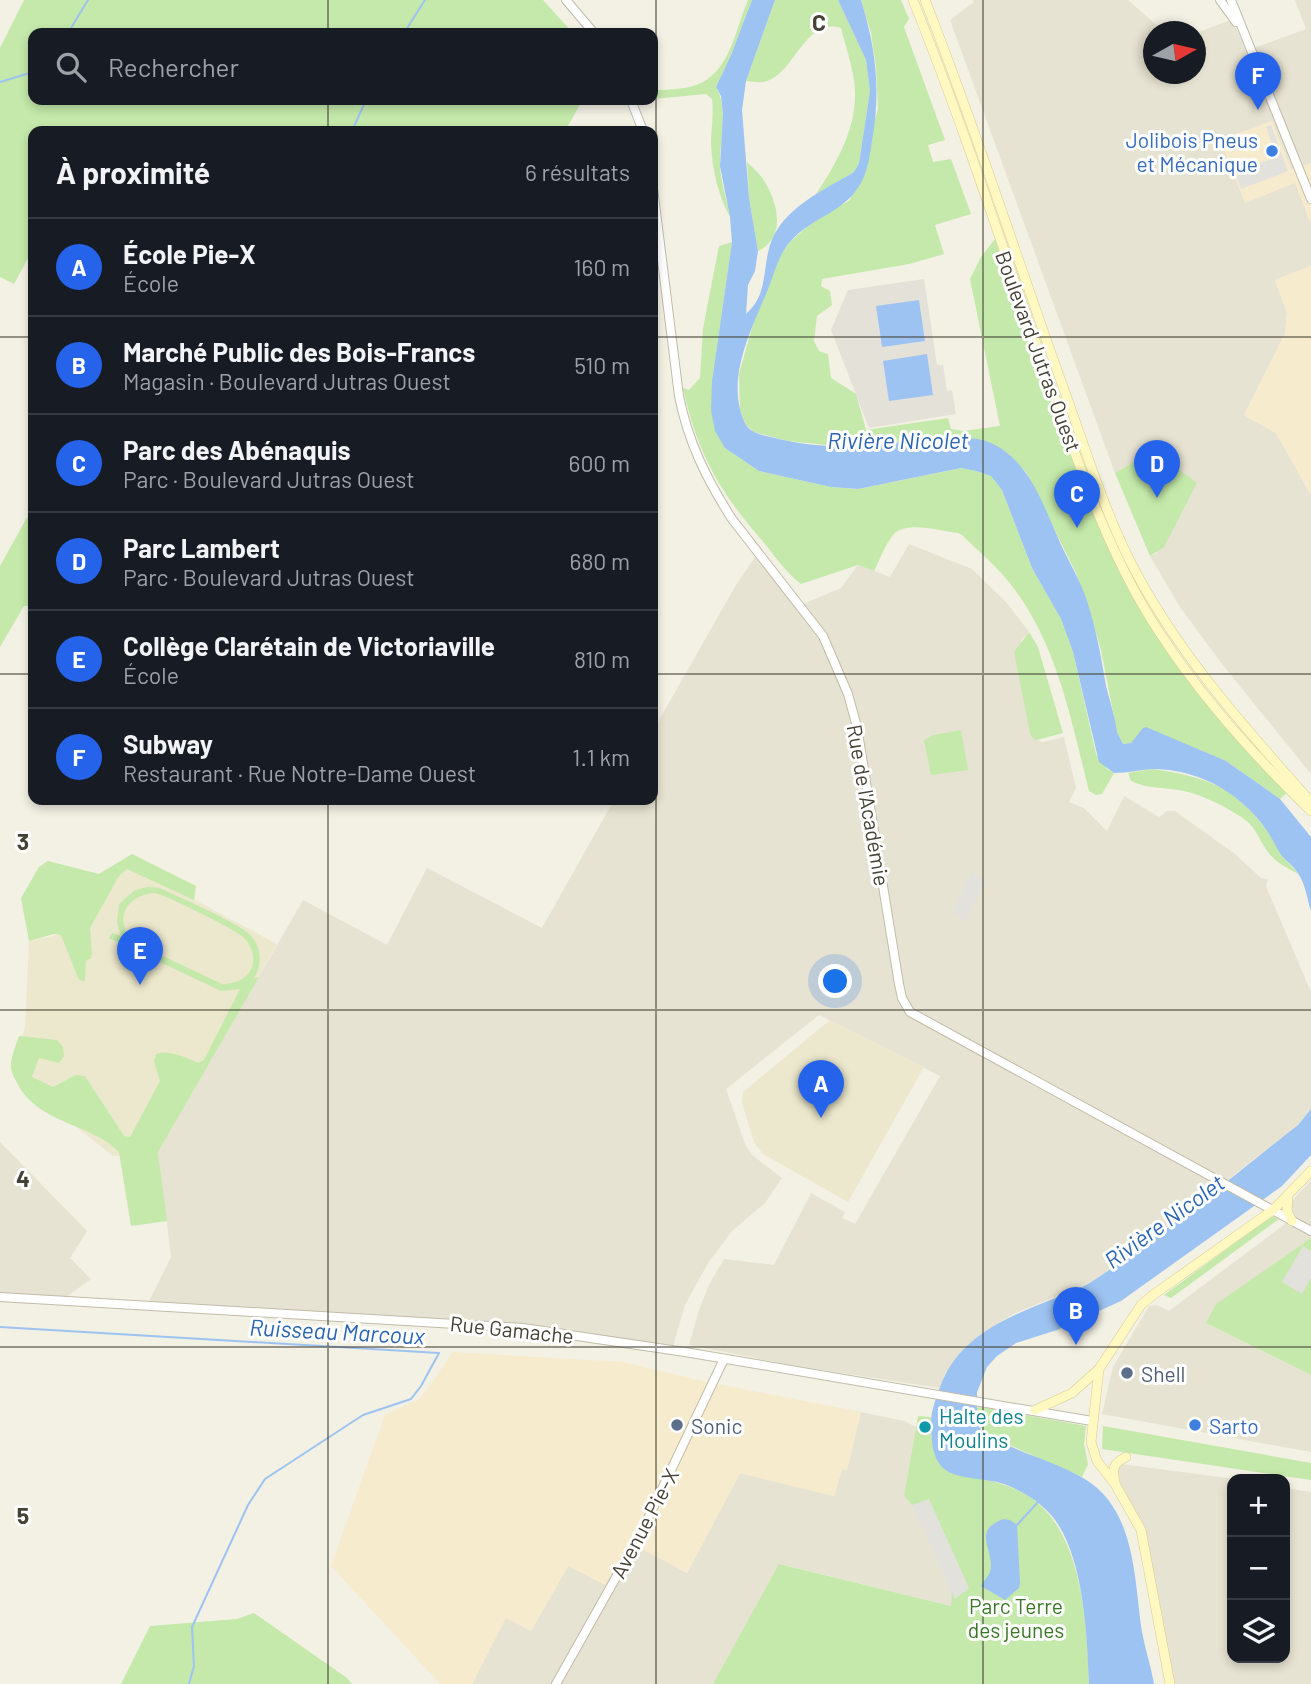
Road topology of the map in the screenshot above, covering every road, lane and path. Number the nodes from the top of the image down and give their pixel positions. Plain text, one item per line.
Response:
1 (566, 0) edge
2 (914, 0) edge
3 (925, 0) edge
4 (1220, 0) edge
5 (1231, 0) edge
6 (590, 28) edge
7 (1244, 32) junction
8 (633, 105) edge
9 (641, 126) edge
10 (1311, 199) edge
11 (658, 228) edge
12 (1311, 802) edge
13 (1311, 811) edge
14 (1311, 1171) edge
15 (1288, 1196) junction
16 (1273, 1210) junction
17 (1292, 1221) junction
18 (1311, 1231) edge
19 (0, 1297) edge
20 (724, 1359) junction
21 (1099, 1369) junction
22 (1035, 1410) junction
23 (1092, 1421) junction
24 (1126, 1457) dead end
25 (1115, 1484) junction
26 (556, 1684) edge
27 (1170, 1684) edge

1 - 6 street
2 - 13 main road, Boulevard Jutras Ouest
3 - 12 main road, Boulevard Jutras Ouest
4 - 7 street
5 - 7 street
7 - 10 street
8 - 9 street
11 - 16 street, Rue de l'Académie
14 - 15 main road
15 - 16 main road
15 - 17 main road
16 - 17 street, Rue de l'Académie
16 - 21 main road
17 - 18 street, Rue de l'Académie
19 - 20 street, Rue Gamache
20 - 22 street, Rue Gamache
20 - 26 street, Avenue Pie-X
21 - 22 main road
21 - 23 main road
22 - 23 street
23 - 25 main road
24 - 25 main road
25 - 27 main road

